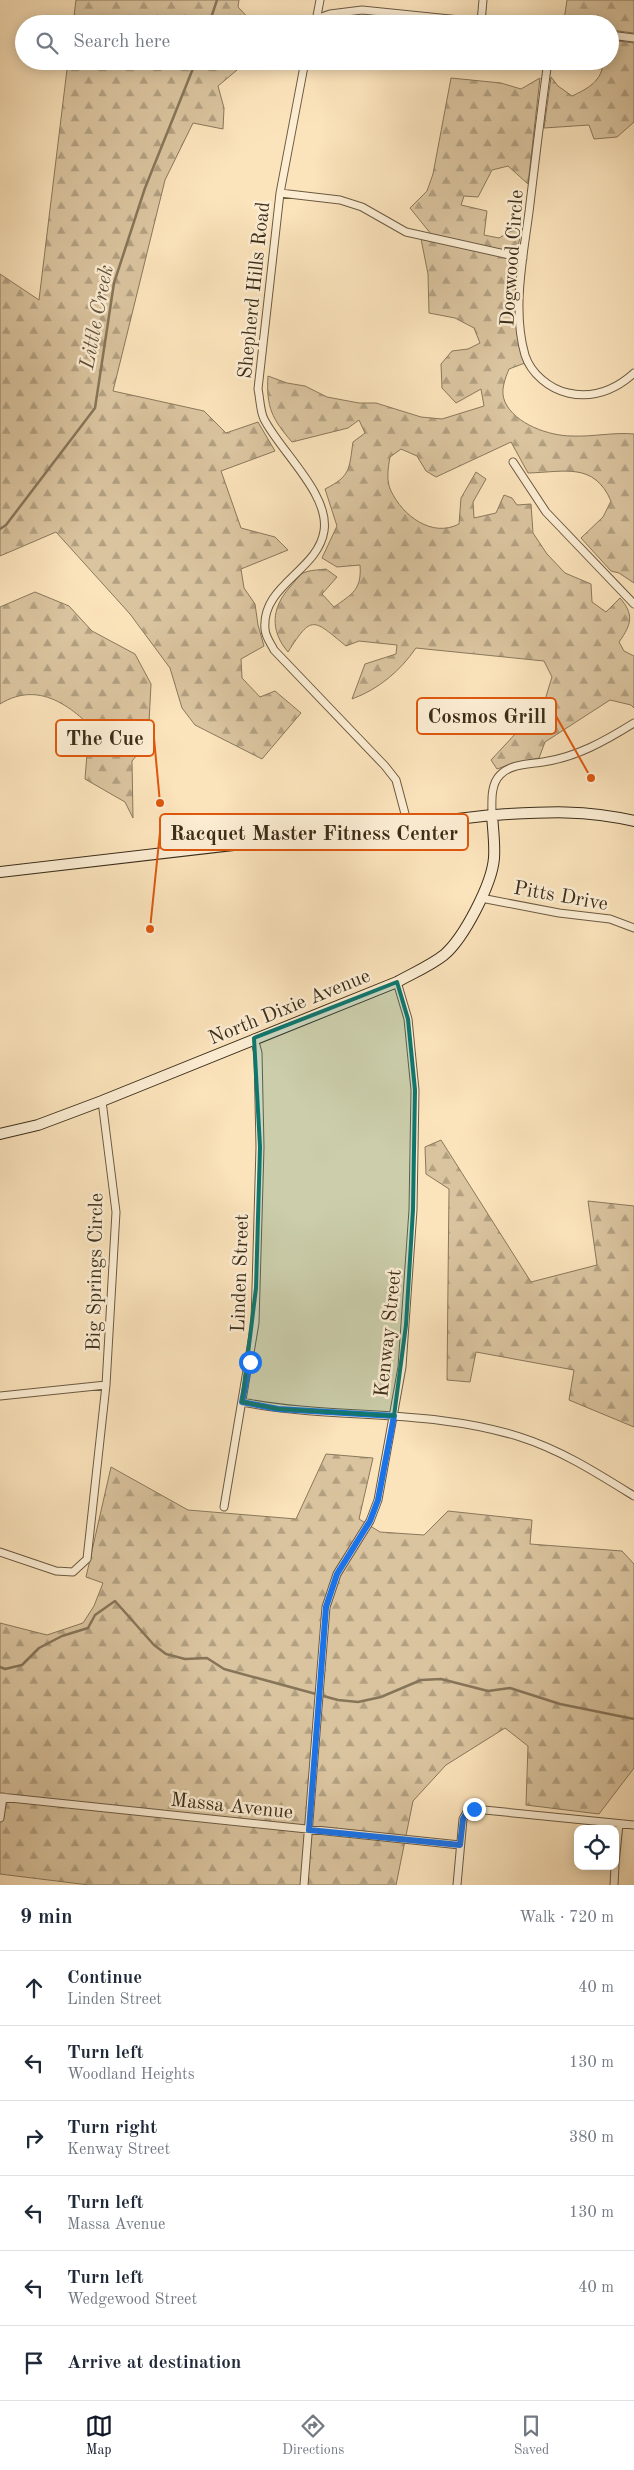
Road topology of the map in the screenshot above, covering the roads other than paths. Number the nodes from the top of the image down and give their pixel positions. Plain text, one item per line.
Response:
1 (320, 0) edge
2 (483, 0) edge
3 (317, 15) edge
4 (328, 15) edge
5 (412, 15) edge
6 (482, 15) edge
7 (619, 37) edge
8 (634, 38) edge
9 (303, 70) edge
10 (547, 70) edge
11 (280, 193) junction
12 (523, 258) junction
13 (634, 373) edge
14 (513, 462) dead end
15 (634, 604) edge
16 (634, 723) edge
17 (492, 815) junction
18 (634, 821) edge
19 (408, 825) junction
20 (0, 872) edge
21 (481, 898) junction
22 (634, 928) edge
23 (397, 982) junction
24 (254, 1038) junction
25 (102, 1100) junction
26 (0, 1134) edge
27 (106, 1384) junction
28 (0, 1396) edge
29 (242, 1402) junction
30 (394, 1416) junction
31 (634, 1496) edge
32 (224, 1507) dead end
33 (0, 1552) edge
34 (1, 1797) edge
35 (0, 1818) edge
36 (619, 1824) joint
37 (634, 1825) edge
38 (309, 1830) junction
39 (460, 1845) junction
40 (615, 1870) edge
41 (304, 1885) edge
42 (457, 1885) edge
43 (614, 1885) edge

1 - 3 street
2 - 6 street
4 - 5 street
7 - 8 street
9 - 11 street, Shepherd Hills Road
10 - 12 street, Dogwood Circle
11 - 12 street
11 - 19 street, Shepherd Hills Road
12 - 13 street, Dogwood Circle
14 - 15 street
16 - 17 street
17 - 18 main road
17 - 19 main road
17 - 21 main road, North Dixie Avenue
19 - 20 main road
21 - 22 street, Pitts Drive
21 - 23 main road, North Dixie Avenue
23 - 24 main road, North Dixie Avenue
23 - 30 street, Kenway Street
24 - 25 main road, North Dixie Avenue
24 - 29 street, Linden Street
25 - 26 main road, North Dixie Avenue
25 - 27 street, Big Springs Circle
27 - 28 street
27 - 33 street, Big Springs Circle
29 - 30 street
29 - 32 street, Linden Street
30 - 31 street
30 - 38 street, Kenway Street
34 - 35 street
34 - 38 street, Massa Avenue
36 - 37 street
36 - 39 street
38 - 39 street, Massa Avenue
38 - 41 street, Kenway Street
39 - 42 street
40 - 43 street

